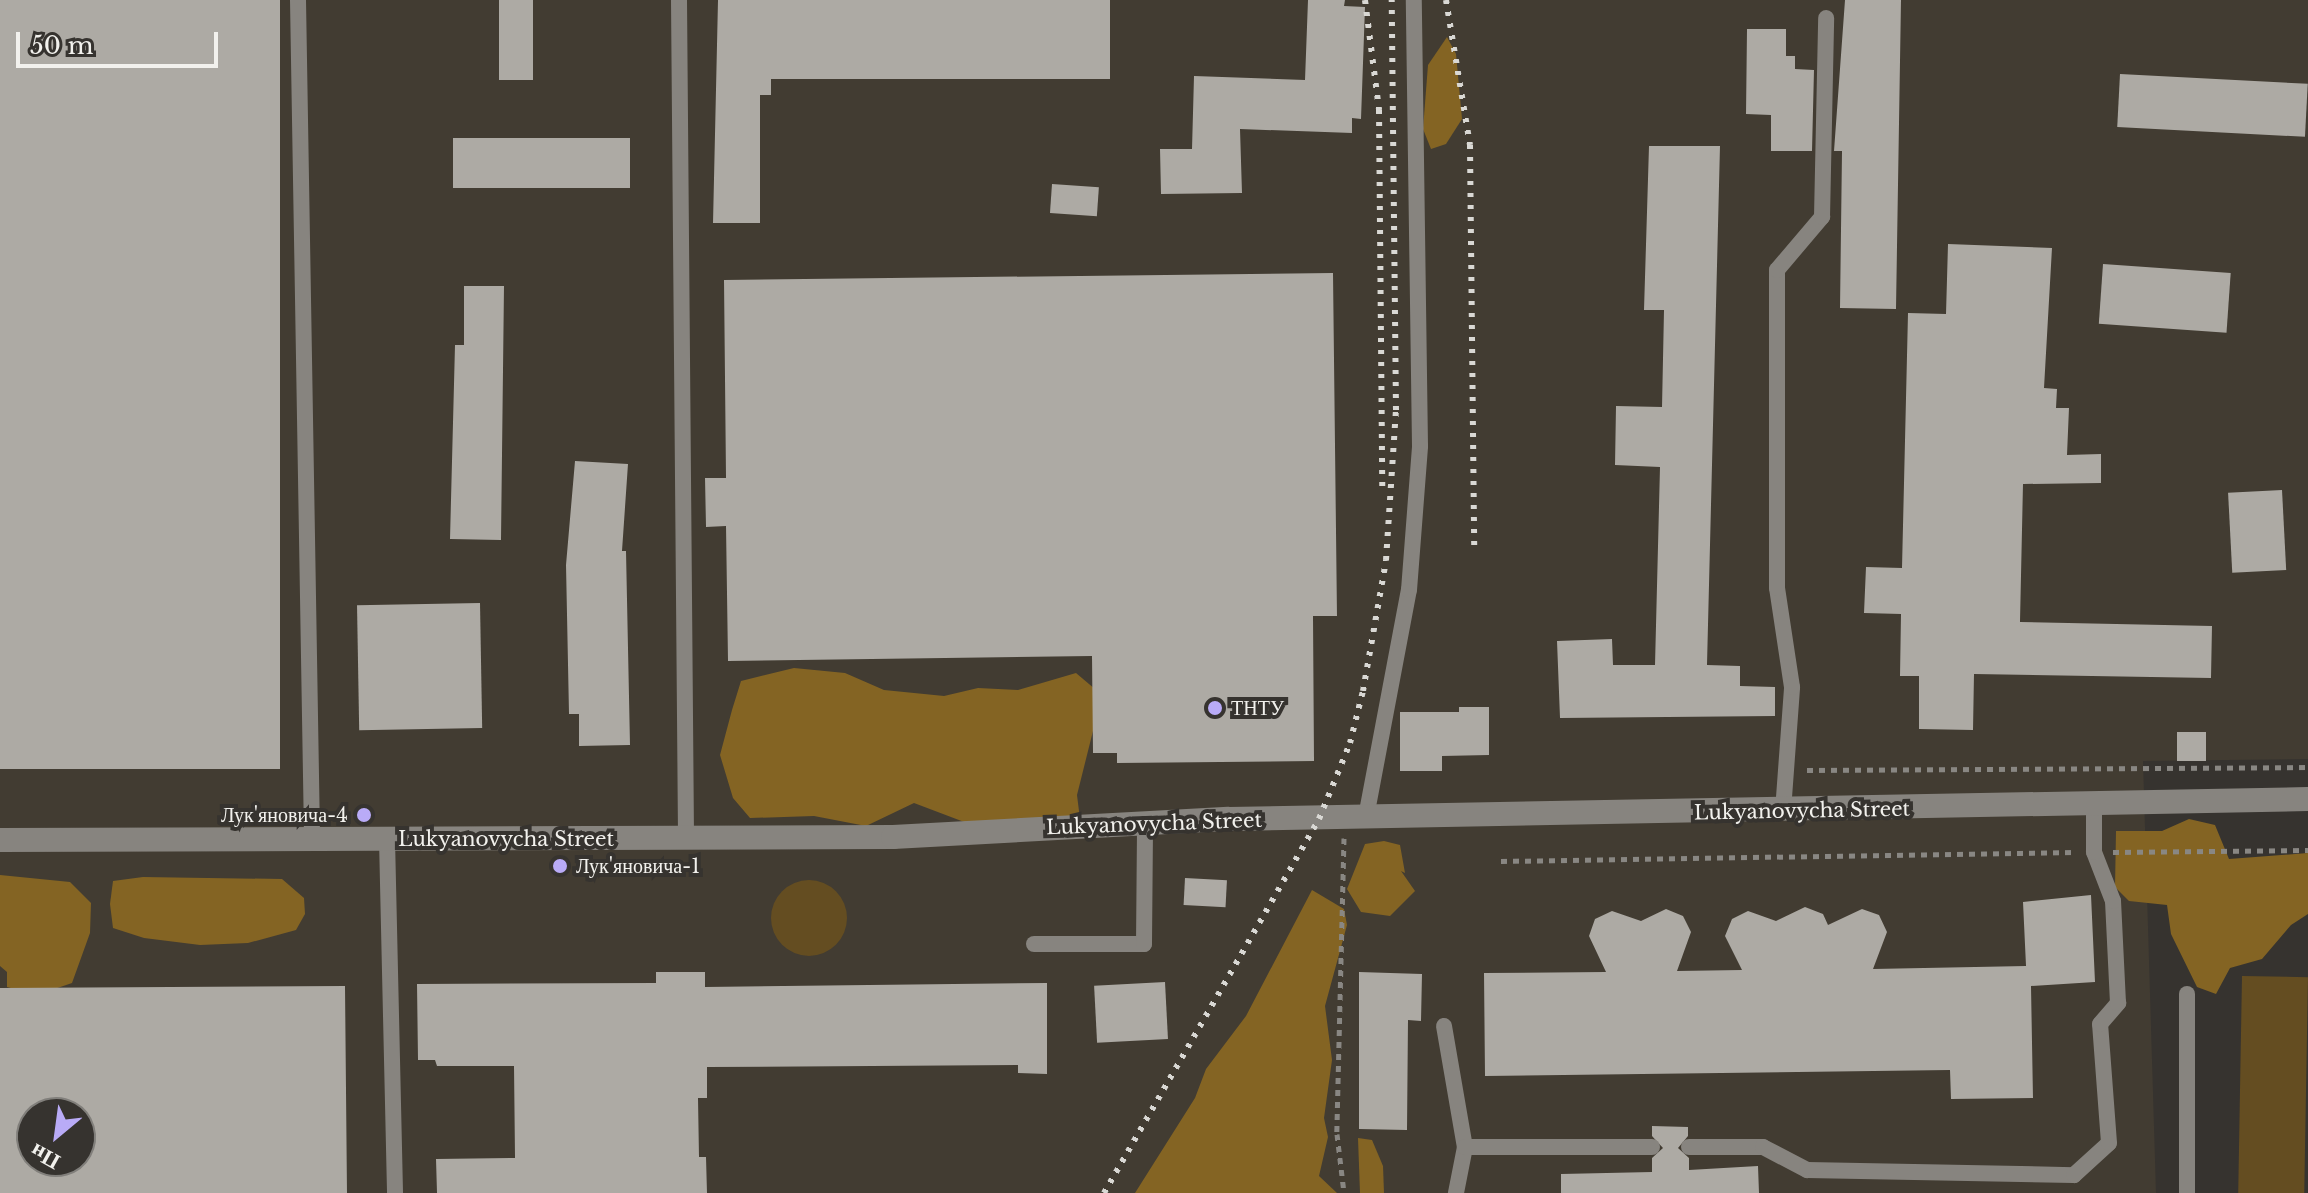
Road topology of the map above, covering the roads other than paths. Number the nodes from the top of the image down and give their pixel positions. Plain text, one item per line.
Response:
1 (298, 0) edge
2 (679, 0) edge
3 (1414, 0) edge
4 (1826, 18) dead end
5 (2308, 799) edge
6 (2094, 806) junction
7 (1783, 811) junction
8 (1356, 817) junction
9 (1145, 824) junction
10 (686, 838) junction
11 (312, 839) junction
12 (387, 839) junction
13 (0, 840) edge
14 (1034, 944) dead end
15 (2187, 994) dead end
16 (1444, 1026) dead end
17 (1465, 1147) junction
18 (1652, 1147) dead end
19 (1689, 1147) dead end
20 (395, 1193) edge
21 (1456, 1193) edge
22 (2187, 1193) edge

1 - 11 lane
2 - 10 lane
3 - 8 lane
4 - 7 lane
5 - 6 street, Lukyanovycha Street
6 - 7 street, Lukyanovycha Street
6 - 19 lane
7 - 8 street, Lukyanovycha Street
8 - 9 street, Lukyanovycha Street
9 - 10 street, Lukyanovycha Street
9 - 14 lane
10 - 12 street, Lukyanovycha Street
11 - 12 street, Lukyanovycha Street
11 - 13 street, Lukyanovycha Street
12 - 20 lane
15 - 22 lane
16 - 17 lane
17 - 18 lane
17 - 21 lane

